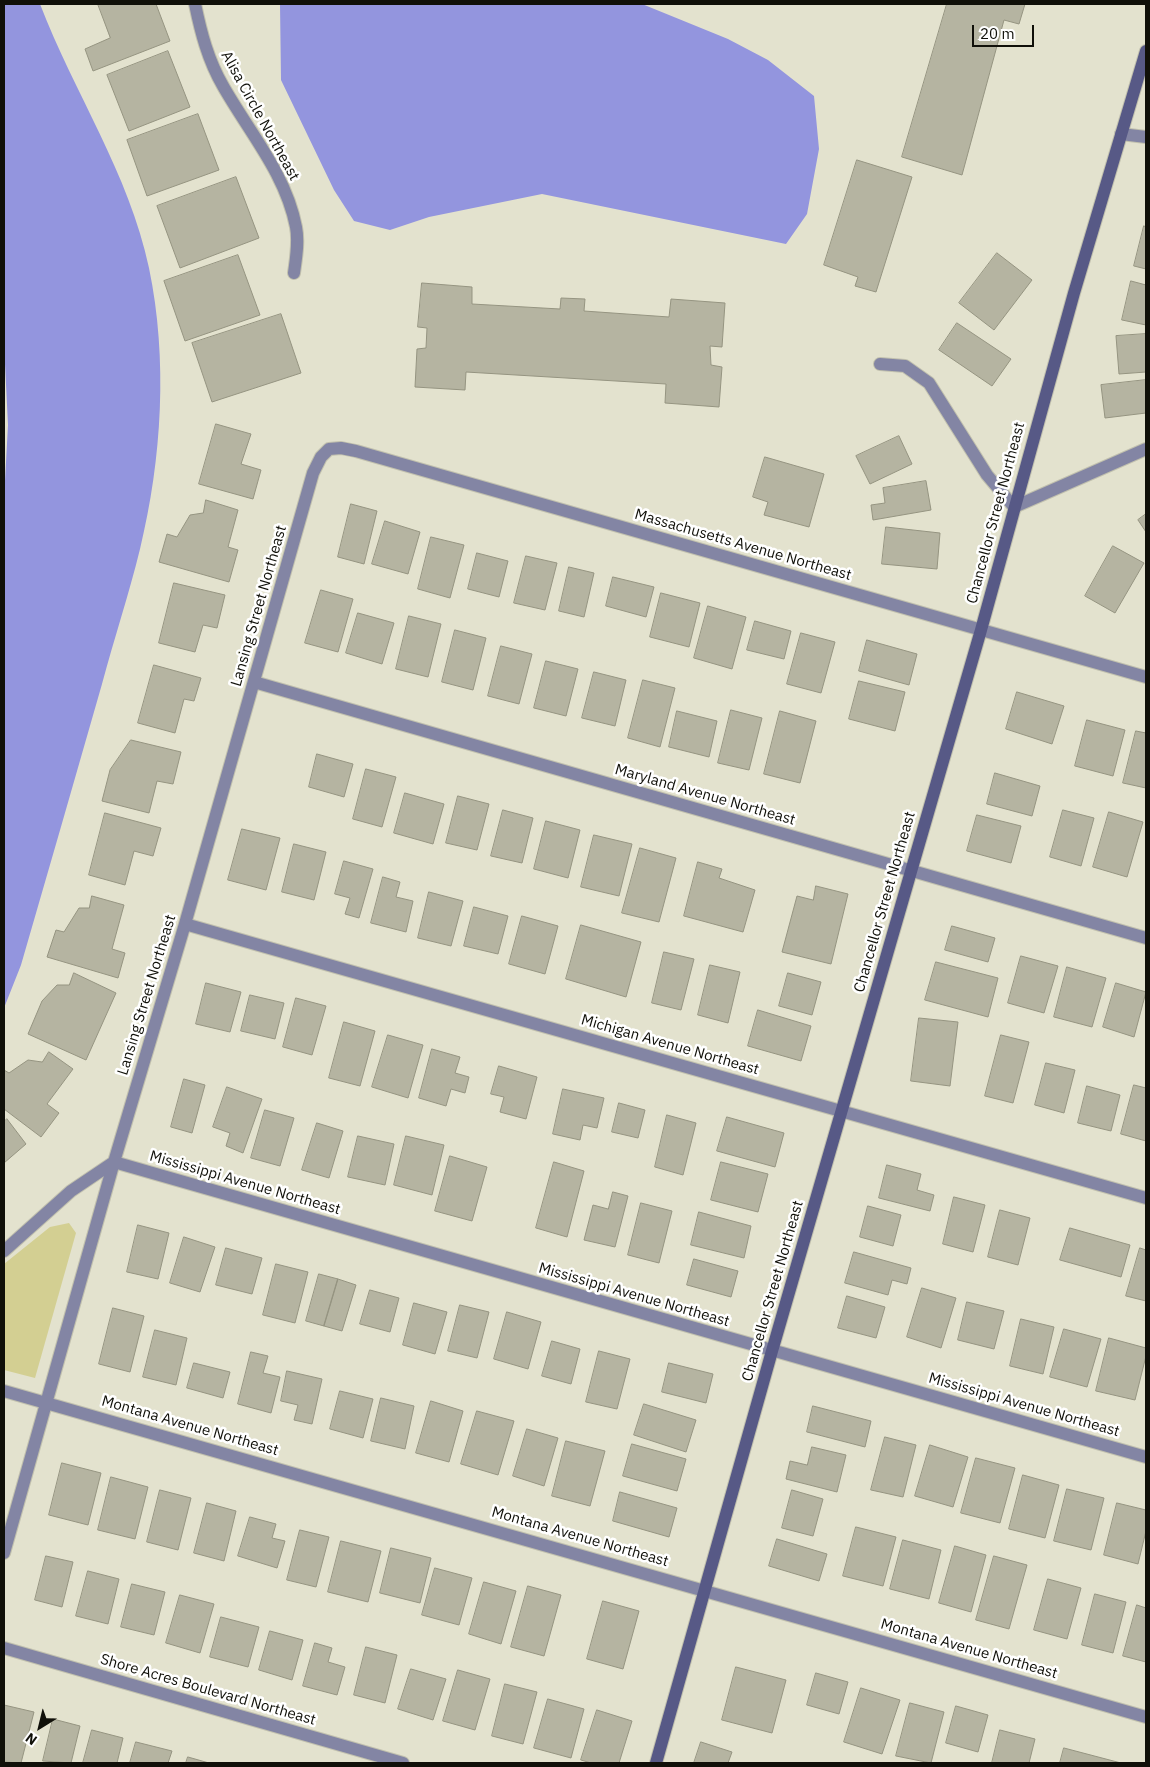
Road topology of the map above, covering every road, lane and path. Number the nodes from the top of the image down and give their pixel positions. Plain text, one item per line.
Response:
1 (195, 4) edge
2 (1146, 51) edge
3 (1121, 134) junction
4 (1146, 137) edge
5 (294, 273) dead end
6 (880, 364) dead end
7 (329, 449) joint
8 (1146, 449) edge
9 (1014, 507) junction
10 (981, 630) junction
11 (1146, 677) edge
12 (254, 682) junction
13 (910, 870) junction
14 (185, 924) junction
15 (1146, 938) edge
16 (842, 1111) junction
17 (114, 1162) junction
18 (1146, 1198) edge
19 (4, 1251) edge
20 (772, 1351) junction
21 (4, 1391) edge
22 (46, 1402) junction
23 (1146, 1457) edge
24 (4, 1554) edge
25 (705, 1590) junction
26 (4, 1648) edge
27 (1146, 1717) edge
28 (403, 1763) edge
29 (656, 1763) edge

1 - 5 street, Alisa Circle Northeast
2 - 3 street, Chancellor Street Northeast
3 - 4 street
3 - 9 street, Chancellor Street Northeast
6 - 9 street
7 - 10 street, Massachusetts Avenue Northeast
7 - 12 street, Lansing Street Northeast
8 - 9 street
9 - 10 street, Chancellor Street Northeast
10 - 11 street, Massachusetts Avenue Northeast
10 - 13 street, Chancellor Street Northeast
12 - 13 street, Maryland Avenue Northeast
12 - 14 street, Lansing Street Northeast
13 - 15 street, Maryland Avenue Northeast
13 - 16 street, Chancellor Street Northeast
14 - 16 street, Michigan Avenue Northeast
14 - 17 street, Lansing Street Northeast
16 - 18 street, Michigan Avenue Northeast
16 - 20 street, Chancellor Street Northeast
17 - 19 street
17 - 20 street, Mississippi Avenue Northeast
17 - 22 street, Lansing Street Northeast
20 - 23 street, Mississippi Avenue Northeast
20 - 25 street, Chancellor Street Northeast
21 - 22 street, Montana Avenue Northeast
22 - 24 street, Lansing Street Northeast
22 - 25 street, Montana Avenue Northeast
25 - 27 street, Montana Avenue Northeast
25 - 29 street, Chancellor Street Northeast
26 - 28 street, Shore Acres Boulevard Northeast

